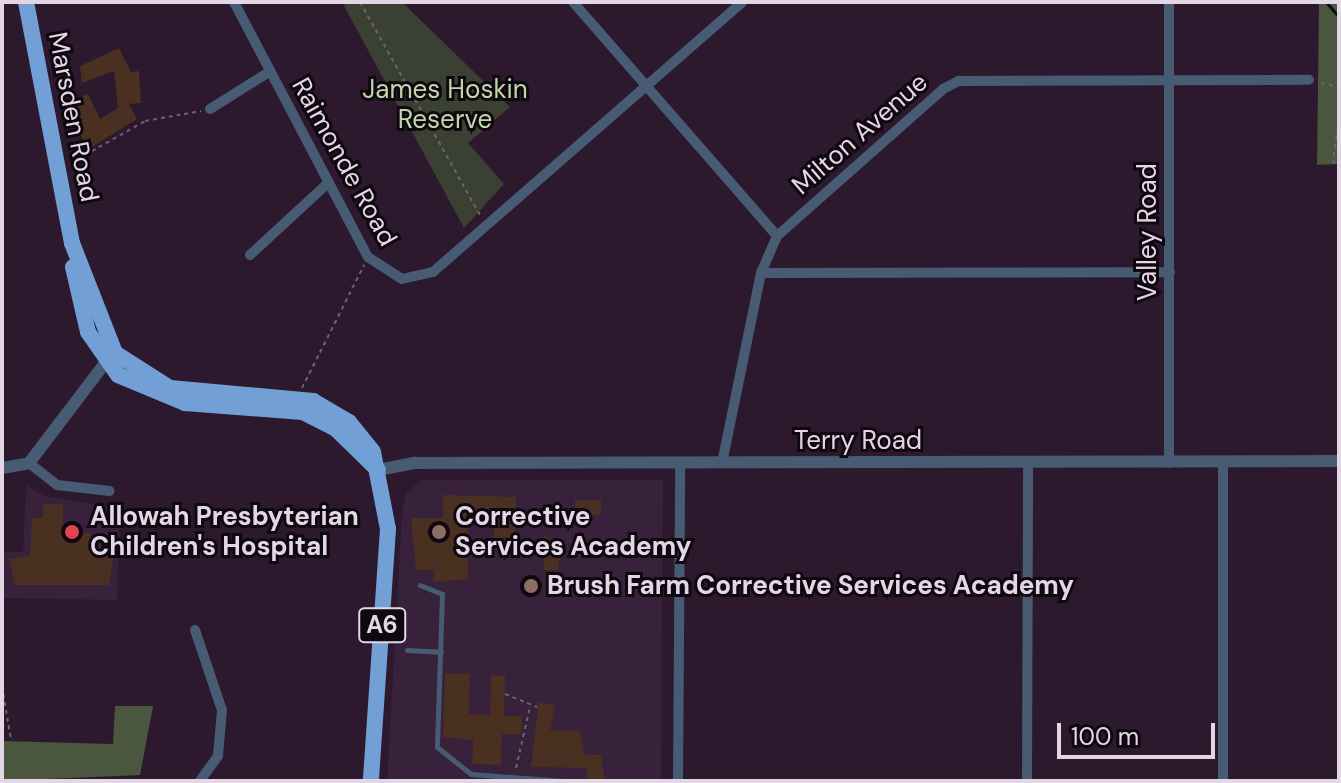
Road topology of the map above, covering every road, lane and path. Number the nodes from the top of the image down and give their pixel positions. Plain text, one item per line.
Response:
1 (26, 2) edge
2 (234, 2) edge
3 (360, 2) edge
4 (573, 2) edge
5 (742, 2) edge
6 (1169, 2) edge
7 (269, 72) junction
8 (1309, 80) joint
9 (1169, 81) junction
10 (645, 84) junction
11 (1339, 87) edge
12 (210, 109) joint
13 (1339, 120) edge
14 (71, 163) dead end
15 (1339, 169) edge
16 (328, 183) junction
17 (486, 226) junction
18 (777, 236) junction
19 (72, 242) junction
20 (250, 255) dead end
21 (368, 257) junction
22 (1170, 272) junction
23 (761, 273) junction
24 (106, 362) junction
25 (302, 388) dead end
26 (1339, 461) edge
27 (29, 463) junction
28 (680, 463) junction
29 (722, 463) junction
30 (1169, 463) junction
31 (1223, 463) junction
32 (1028, 464) junction
33 (2, 468) edge
34 (378, 470) junction
35 (110, 491) dead end
36 (420, 585) dead end
37 (195, 630) dead end
38 (407, 650) dead end
39 (441, 652) junction
40 (2, 686) edge
41 (505, 694) dead end
42 (530, 707) junction
43 (538, 707) dead end
44 (11, 740) dead end
45 (514, 777) junction
46 (485, 779) edge
47 (200, 781) edge
48 (371, 781) edge
49 (565, 781) edge
50 (678, 781) edge
51 (1027, 781) edge
52 (1223, 781) edge

1 - 19 highway, Marsden Road / A6
2 - 7 street, Raimonde Road
3 - 17 path
4 - 10 street
5 - 10 street, Raimonde Road
6 - 9 street, Valley Road
7 - 12 street
7 - 16 street, Raimonde Road
8 - 9 street, Milton Avenue
8 - 11 path
9 - 18 street, Milton Avenue
9 - 22 street, Valley Road
10 - 17 street, Raimonde Road
10 - 18 street
12 - 14 path
13 - 15 path
16 - 20 street
16 - 21 street, Raimonde Road
17 - 21 street, Raimonde Road
18 - 23 street, Milton Avenue
19 - 24 highway, Marsden Road
19 - 34 highway, Marsden Road / A6
21 - 25 path
22 - 23 street
22 - 30 street, Valley Road
23 - 29 street, Milton Avenue
24 - 27 street
24 - 34 highway
26 - 31 street, Terry Road
27 - 33 street
27 - 35 street
28 - 29 street, Terry Road
28 - 34 street, Terry Road
28 - 50 street
29 - 32 street, Terry Road
30 - 31 street, Terry Road
30 - 32 street, Terry Road
31 - 52 street
32 - 51 street
34 - 48 highway, Marsden Road / A6
36 - 39 lane
37 - 47 street
38 - 39 lane
39 - 46 lane
40 - 44 path
41 - 42 path
42 - 43 path
42 - 45 path
45 - 46 lane
45 - 49 lane

